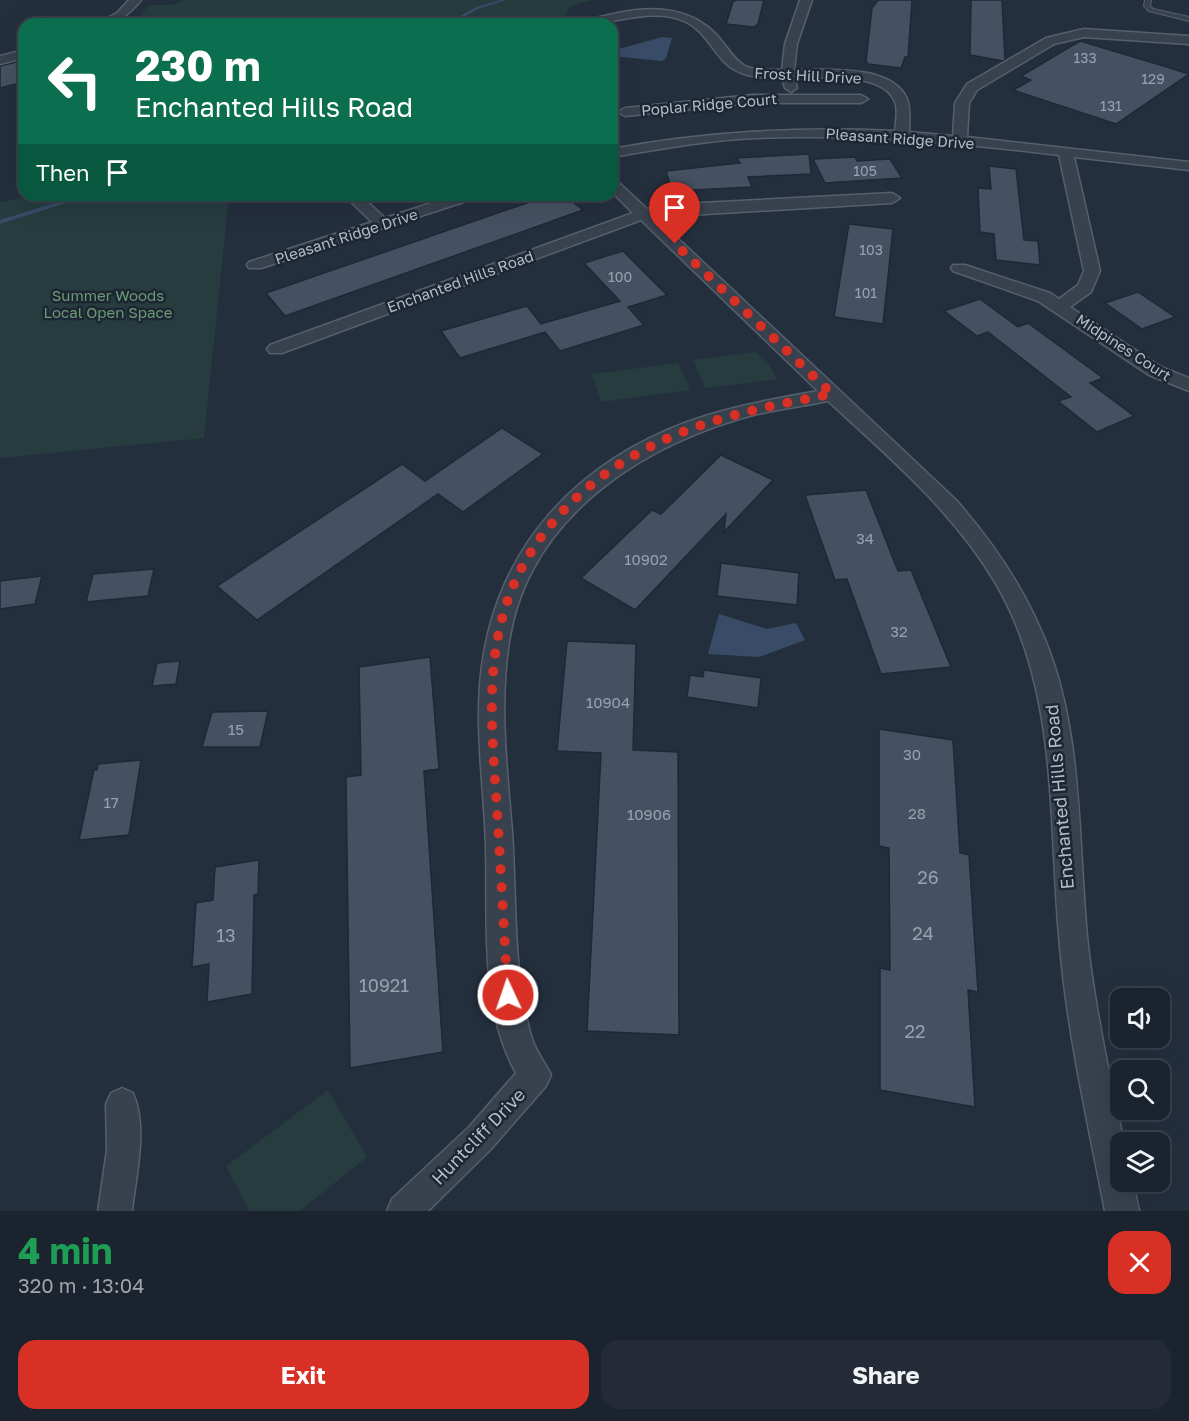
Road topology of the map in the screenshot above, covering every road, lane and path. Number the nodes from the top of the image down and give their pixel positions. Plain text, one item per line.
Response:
1 (135, 0) edge
2 (806, 0) edge
3 (1148, 0) edge
4 (113, 18) edge
5 (612, 18) edge
6 (1189, 19) edge
7 (1189, 40) edge
8 (18, 56) edge
9 (0, 60) edge
10 (786, 76) junction
11 (794, 98) junction
12 (861, 99) dead end
13 (625, 112) dead end
14 (902, 135) junction
15 (960, 141) junction
16 (618, 152) edge
17 (1066, 153) junction
18 (1189, 166) edge
19 (618, 190) edge
20 (892, 198) dead end
21 (358, 201) edge
22 (453, 201) edge
23 (644, 214) junction
24 (383, 224) junction
25 (255, 265) dead end
26 (959, 268) dead end
27 (1061, 306) junction
28 (276, 349) dead end
29 (1189, 385) edge
30 (832, 394) junction
31 (122, 1104) dead end
32 (116, 1211) edge
33 (404, 1211) edge
34 (1122, 1211) edge

1 - 4 street
2 - 10 street
3 - 6 lane
5 - 10 street, Frost Hill Drive
7 - 15 street
8 - 9 street
10 - 11 street, Poplar Ridge Court
10 - 14 street, Frost Hill Drive
11 - 12 street, Poplar Ridge Court
11 - 13 street, Poplar Ridge Court
14 - 15 street, Pleasant Ridge Drive
14 - 16 street, Pleasant Ridge Drive
15 - 17 street, Pleasant Ridge Drive
17 - 18 street, Pleasant Ridge Drive
17 - 27 street, Midpines Court
19 - 23 street, Enchanted Hills Road
20 - 23 street, Enchanted Hills Road
21 - 24 street
22 - 24 street, Pleasant Ridge Drive
23 - 28 street, Enchanted Hills Road
23 - 30 street, Enchanted Hills Road
24 - 25 street, Pleasant Ridge Drive
26 - 27 street, Midpines Court
27 - 29 street, Midpines Court
30 - 33 street, Huntcliff Drive
30 - 34 street, Enchanted Hills Road
31 - 32 street

